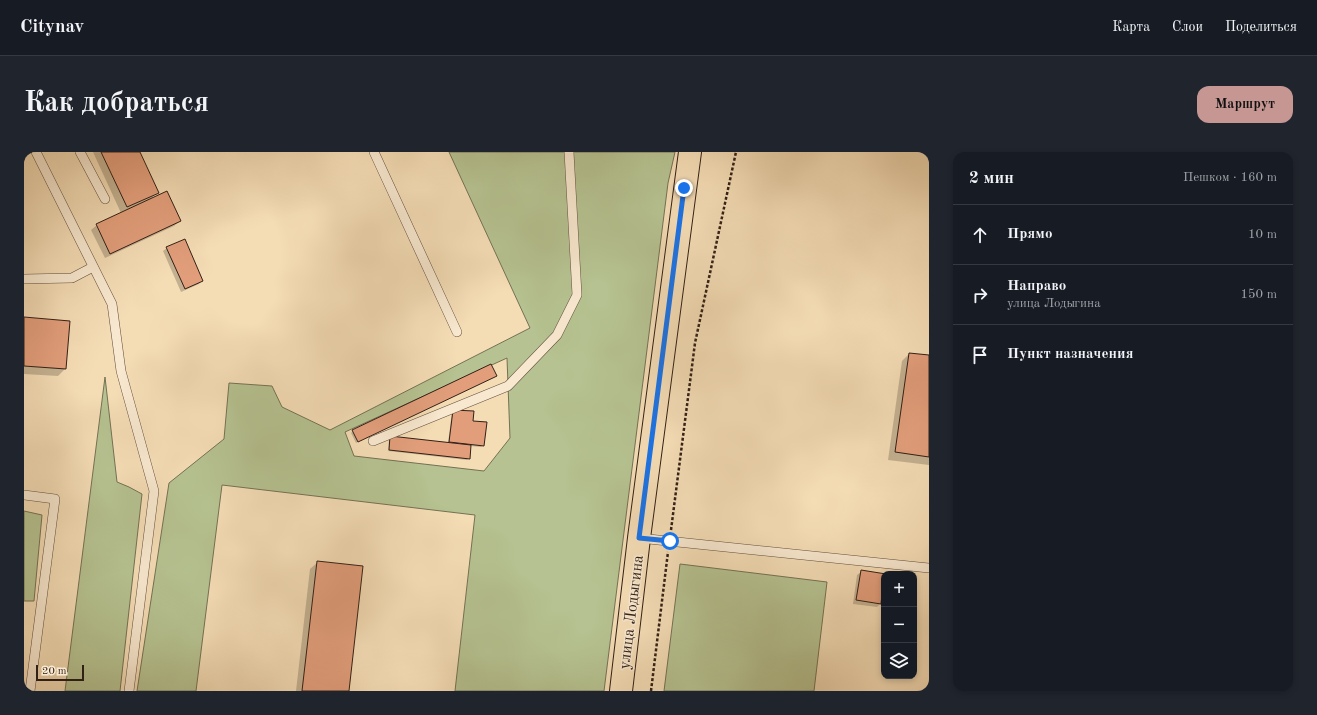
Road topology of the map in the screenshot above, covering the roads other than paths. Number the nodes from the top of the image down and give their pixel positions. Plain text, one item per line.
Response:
1 (36, 152) edge
2 (80, 152) edge
3 (374, 152) edge
4 (569, 152) edge
5 (690, 152) edge
6 (105, 199) dead end
7 (93, 267) junction
8 (24, 279) edge
9 (458, 332) dead end
10 (373, 441) dead end
11 (24, 495) edge
12 (639, 538) junction
13 (929, 568) edge
14 (30, 691) edge
15 (129, 691) edge
16 (621, 691) edge

1 - 7 lane
2 - 6 lane
3 - 9 lane
4 - 10 lane
5 - 12 main road, улица Лодыгина
7 - 8 lane
7 - 15 lane
11 - 14 lane
12 - 13 lane
12 - 16 main road, улица Лодыгина

